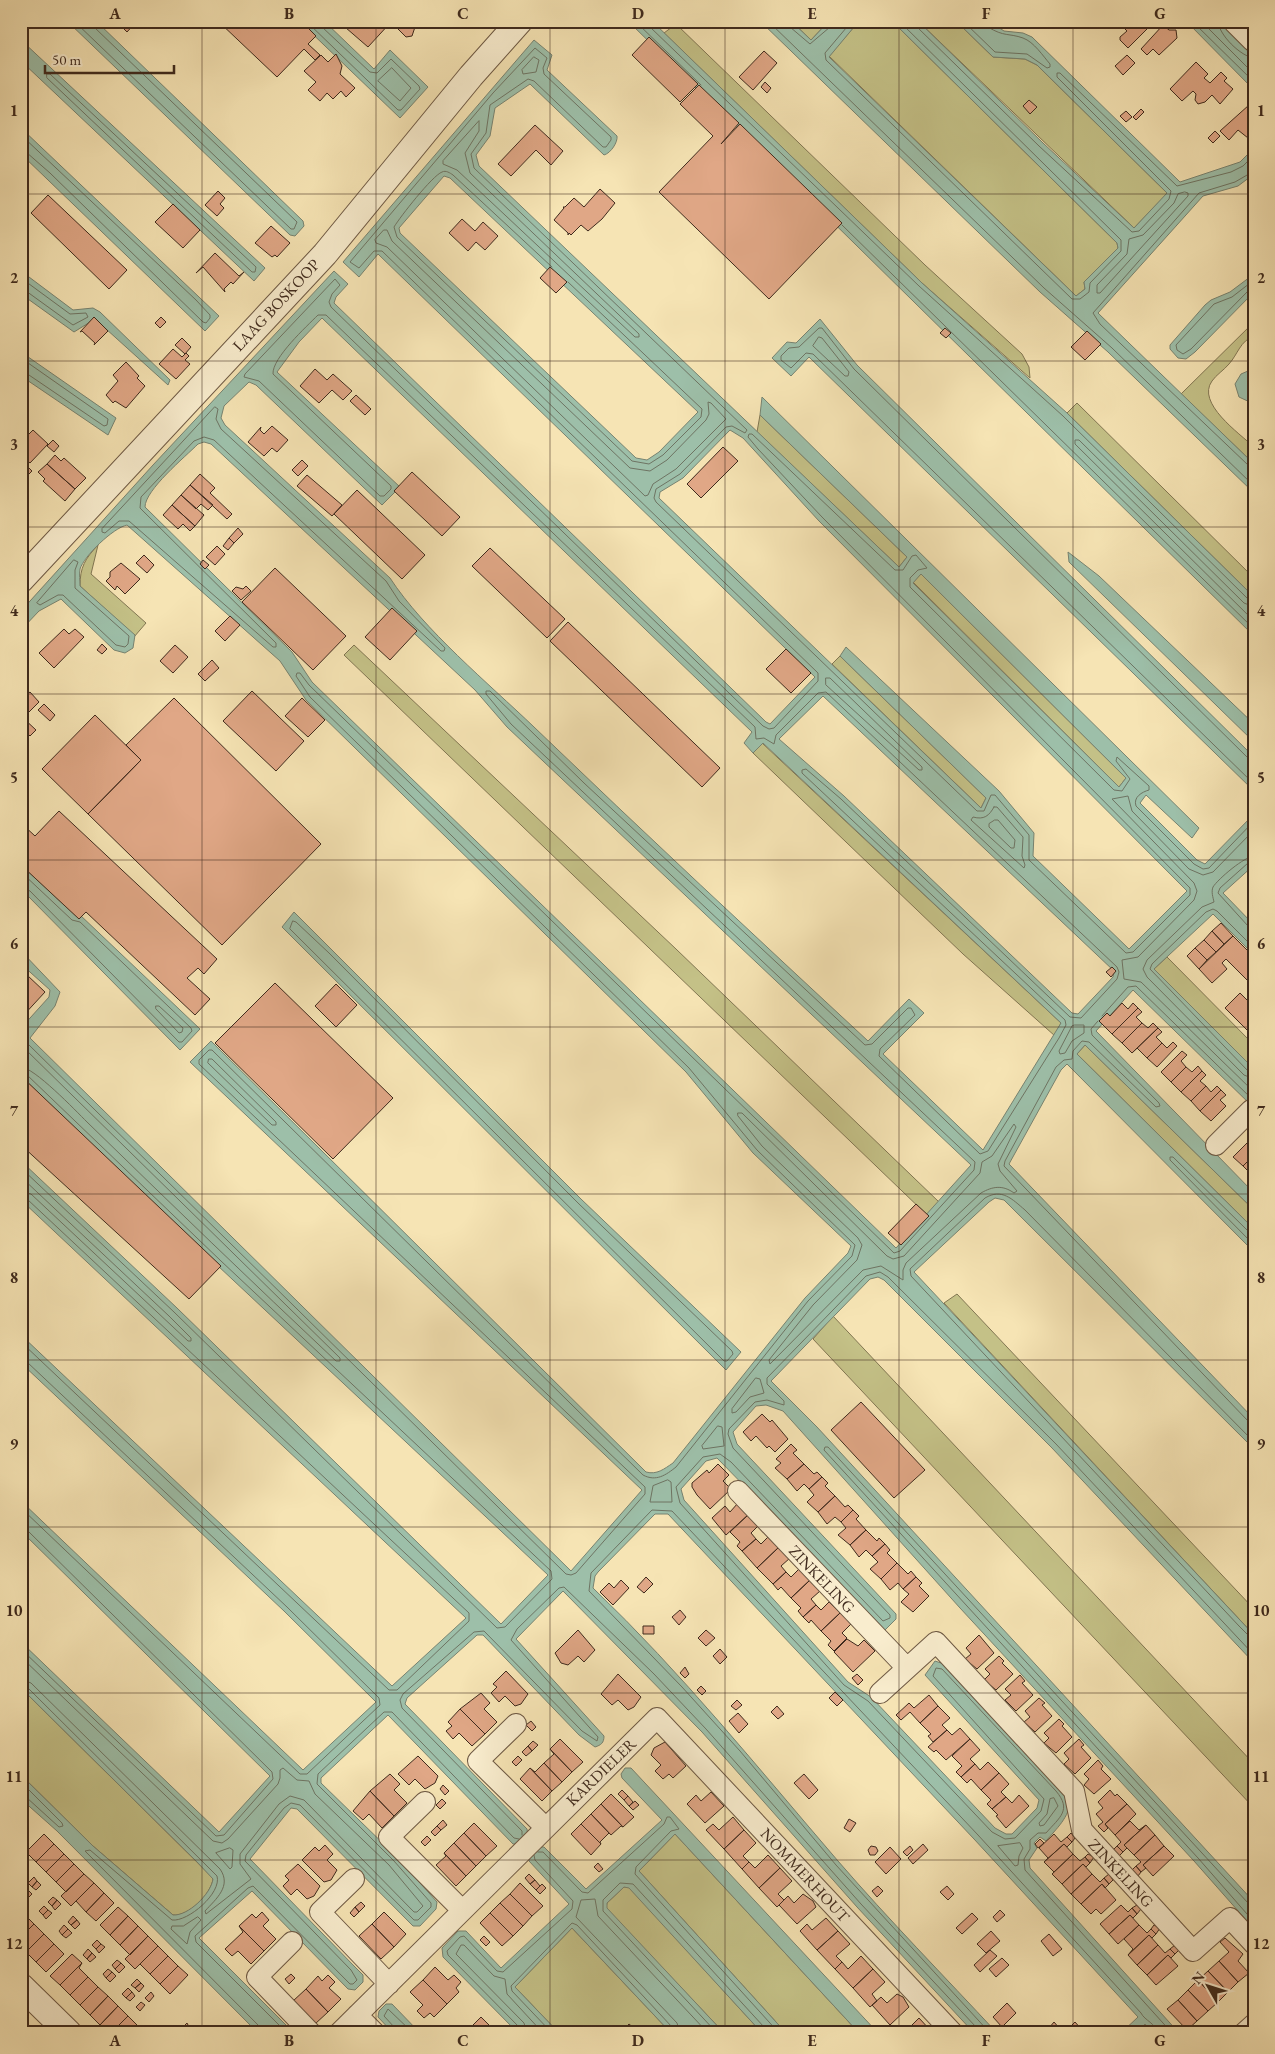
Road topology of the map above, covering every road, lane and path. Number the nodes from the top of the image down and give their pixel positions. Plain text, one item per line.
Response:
1 (520, 21) edge
2 (1236, 21) edge
3 (1254, 39) edge
4 (21, 580) edge
5 (1254, 1114) edge
6 (1216, 1145) dead end
7 (738, 1491) dead end
8 (907, 1668) junction
9 (880, 1693) dead end
10 (657, 1718) joint
11 (516, 1724) dead end
12 (425, 1802) dead end
13 (534, 1839) junction
14 (354, 1879) dead end
15 (462, 1910) junction
16 (292, 1942) dead end
17 (1254, 1944) edge
18 (389, 1984) junction
19 (21, 1986) edge
20 (357, 2015) junction
21 (1254, 2024) edge
22 (69, 2033) edge
23 (311, 2033) edge
24 (339, 2033) edge
25 (375, 2033) edge
26 (954, 2033) edge
27 (1244, 2033) edge

1 - 4 street, LAAG BOSKOOP
2 - 3 street
5 - 6 street
7 - 8 street, ZINKELING
8 - 9 street, ZINKELING
8 - 17 street, ZINKELING
10 - 13 street, KARDIELER
10 - 26 street, NOMMERHOUT
11 - 13 street
12 - 15 street
13 - 15 street, KARDIELER
14 - 18 street
15 - 18 street, KARDIELER
16 - 23 street
18 - 20 street, KARDIELER
19 - 22 street
20 - 24 street, KARDIELER
20 - 25 street
21 - 27 street

